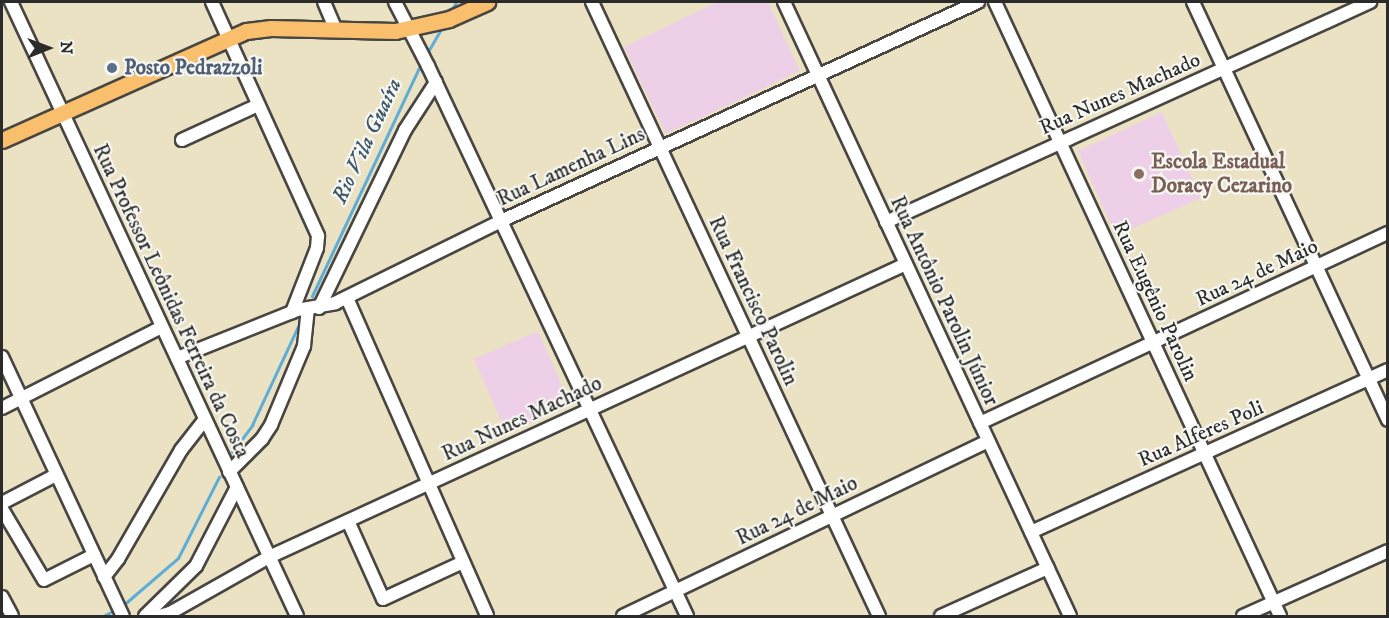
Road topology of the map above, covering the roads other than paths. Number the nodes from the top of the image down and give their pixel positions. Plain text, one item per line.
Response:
1 (10, 2) edge
2 (212, 2) edge
3 (324, 2) edge
4 (395, 2) edge
5 (485, 2) edge
6 (592, 2) edge
7 (783, 2) edge
8 (978, 2) edge
9 (995, 2) edge
10 (1193, 2) edge
11 (1370, 2) edge
12 (408, 29) junction
13 (336, 30) junction
14 (228, 37) junction
15 (1224, 68) junction
16 (818, 75) junction
17 (436, 82) junction
18 (258, 105) junction
19 (62, 112) junction
20 (2, 140) edge
21 (182, 140) dead end
22 (1060, 142) junction
23 (660, 148) junction
24 (501, 221) junction
25 (886, 222) junction
26 (1388, 233) edge
27 (906, 264) junction
28 (1316, 267) junction
29 (346, 298) junction
30 (314, 308) junction
31 (292, 312) junction
32 (162, 327) junction
33 (748, 337) junction
34 (1153, 343) junction
35 (2, 357) edge
36 (177, 358) junction
37 (1388, 370) edge
38 (1368, 379) junction
39 (21, 399) junction
40 (2, 408) edge
41 (590, 410) junction
42 (205, 419) junction
43 (1388, 420) edge
44 (980, 423) junction
45 (988, 441) junction
46 (1204, 454) junction
47 (229, 472) junction
48 (56, 475) junction
49 (429, 484) junction
50 (237, 488) junction
51 (2, 503) edge
52 (2, 509) edge
53 (832, 516) junction
54 (348, 521) junction
55 (1031, 532) junction
56 (1388, 551) edge
57 (94, 555) junction
58 (269, 557) junction
59 (463, 562) junction
60 (1048, 568) junction
61 (104, 577) junction
62 (675, 592) junction
63 (2, 597) edge
64 (1274, 603) junction
65 (121, 612) edge
66 (12, 616) edge
67 (145, 616) edge
68 (159, 616) edge
69 (297, 616) edge
70 (487, 616) edge
71 (623, 616) edge
72 (687, 616) edge
73 (879, 616) edge
74 (941, 616) edge
75 (1070, 616) edge
76 (1243, 616) edge
77 (1280, 616) edge

1 - 19 street, Rua Professor Leônidas Ferreira da Costa
2 - 14 street
3 - 13 street
4 - 12 street
5 - 12 main road
6 - 23 street, Rua Francisco Parolin
7 - 16 street, Rua Antônio Parolin Júnior
8 - 16 street, Rua Lamenha Lins
9 - 22 street, Rua Eugênio Parolin
10 - 15 street
11 - 15 street, Rua Nunes Machado
12 - 13 main road
12 - 17 street
13 - 14 main road
14 - 18 street
14 - 19 main road
15 - 22 street, Rua Nunes Machado
15 - 28 street
16 - 23 street, Rua Lamenha Lins
16 - 25 street, Rua Antônio Parolin Júnior
17 - 24 street
17 - 30 street
18 - 21 street
18 - 31 street
19 - 20 main road
19 - 32 street, Rua Professor Leônidas Ferreira da Costa
22 - 25 street, Rua Nunes Machado
22 - 34 street, Rua Eugênio Parolin
23 - 24 street, Rua Lamenha Lins
23 - 33 street, Rua Francisco Parolin
24 - 29 street, Rua Lamenha Lins
24 - 41 street
25 - 27 street, Rua Antônio Parolin Júnior
26 - 28 street, Rua 24 de Maio
27 - 33 street, Rua Nunes Machado
27 - 44 street, Rua Antônio Parolin Júnior
28 - 34 street, Rua 24 de Maio
28 - 38 street
29 - 30 street, Rua Lamenha Lins
29 - 49 street
30 - 31 street, Rua Lamenha Lins
30 - 47 street
31 - 36 street, Rua Lamenha Lins
32 - 36 street, Rua Professor Leônidas Ferreira da Costa
32 - 39 street
33 - 41 street, Rua Nunes Machado
33 - 53 street, Rua Francisco Parolin
34 - 44 street, Rua 24 de Maio
34 - 46 street, Rua Eugênio Parolin
35 - 39 street
36 - 42 street, Rua Professor Leônidas Ferreira da Costa
37 - 38 street, Rua Alferes Poli
38 - 43 street
38 - 46 street, Rua Alferes Poli
39 - 40 street
39 - 48 street
41 - 49 street, Rua Nunes Machado
41 - 62 street
42 - 47 street, Rua Professor Leônidas Ferreira da Costa
42 - 61 street
44 - 45 street, Rua Antônio Parolin Júnior
45 - 53 street, Rua 24 de Maio
45 - 55 street, Rua Antônio Parolin Júnior
46 - 55 street, Rua Alferes Poli
46 - 64 street, Rua Eugênio Parolin
47 - 50 street, Rua Professor Leônidas Ferreira da Costa
48 - 51 street
48 - 57 street
49 - 54 street, Rua Nunes Machado
49 - 59 street
50 - 58 street, Rua Professor Leônidas Ferreira da Costa
50 - 67 street
52 - 57 street
53 - 62 street, Rua 24 de Maio
53 - 73 street, Rua Francisco Parolin
54 - 58 street, Rua Nunes Machado
54 - 59 street
55 - 60 street, Rua Antônio Parolin Júnior
56 - 64 street
57 - 61 street
58 - 68 street, Rua Nunes Machado
58 - 69 street, Rua Professor Leônidas Ferreira da Costa
59 - 70 street
60 - 74 street
60 - 75 street, Rua Antônio Parolin Júnior
61 - 65 street
62 - 71 street, Rua 24 de Maio
62 - 72 street
63 - 66 street
64 - 76 street
64 - 77 street, Rua Eugênio Parolin

